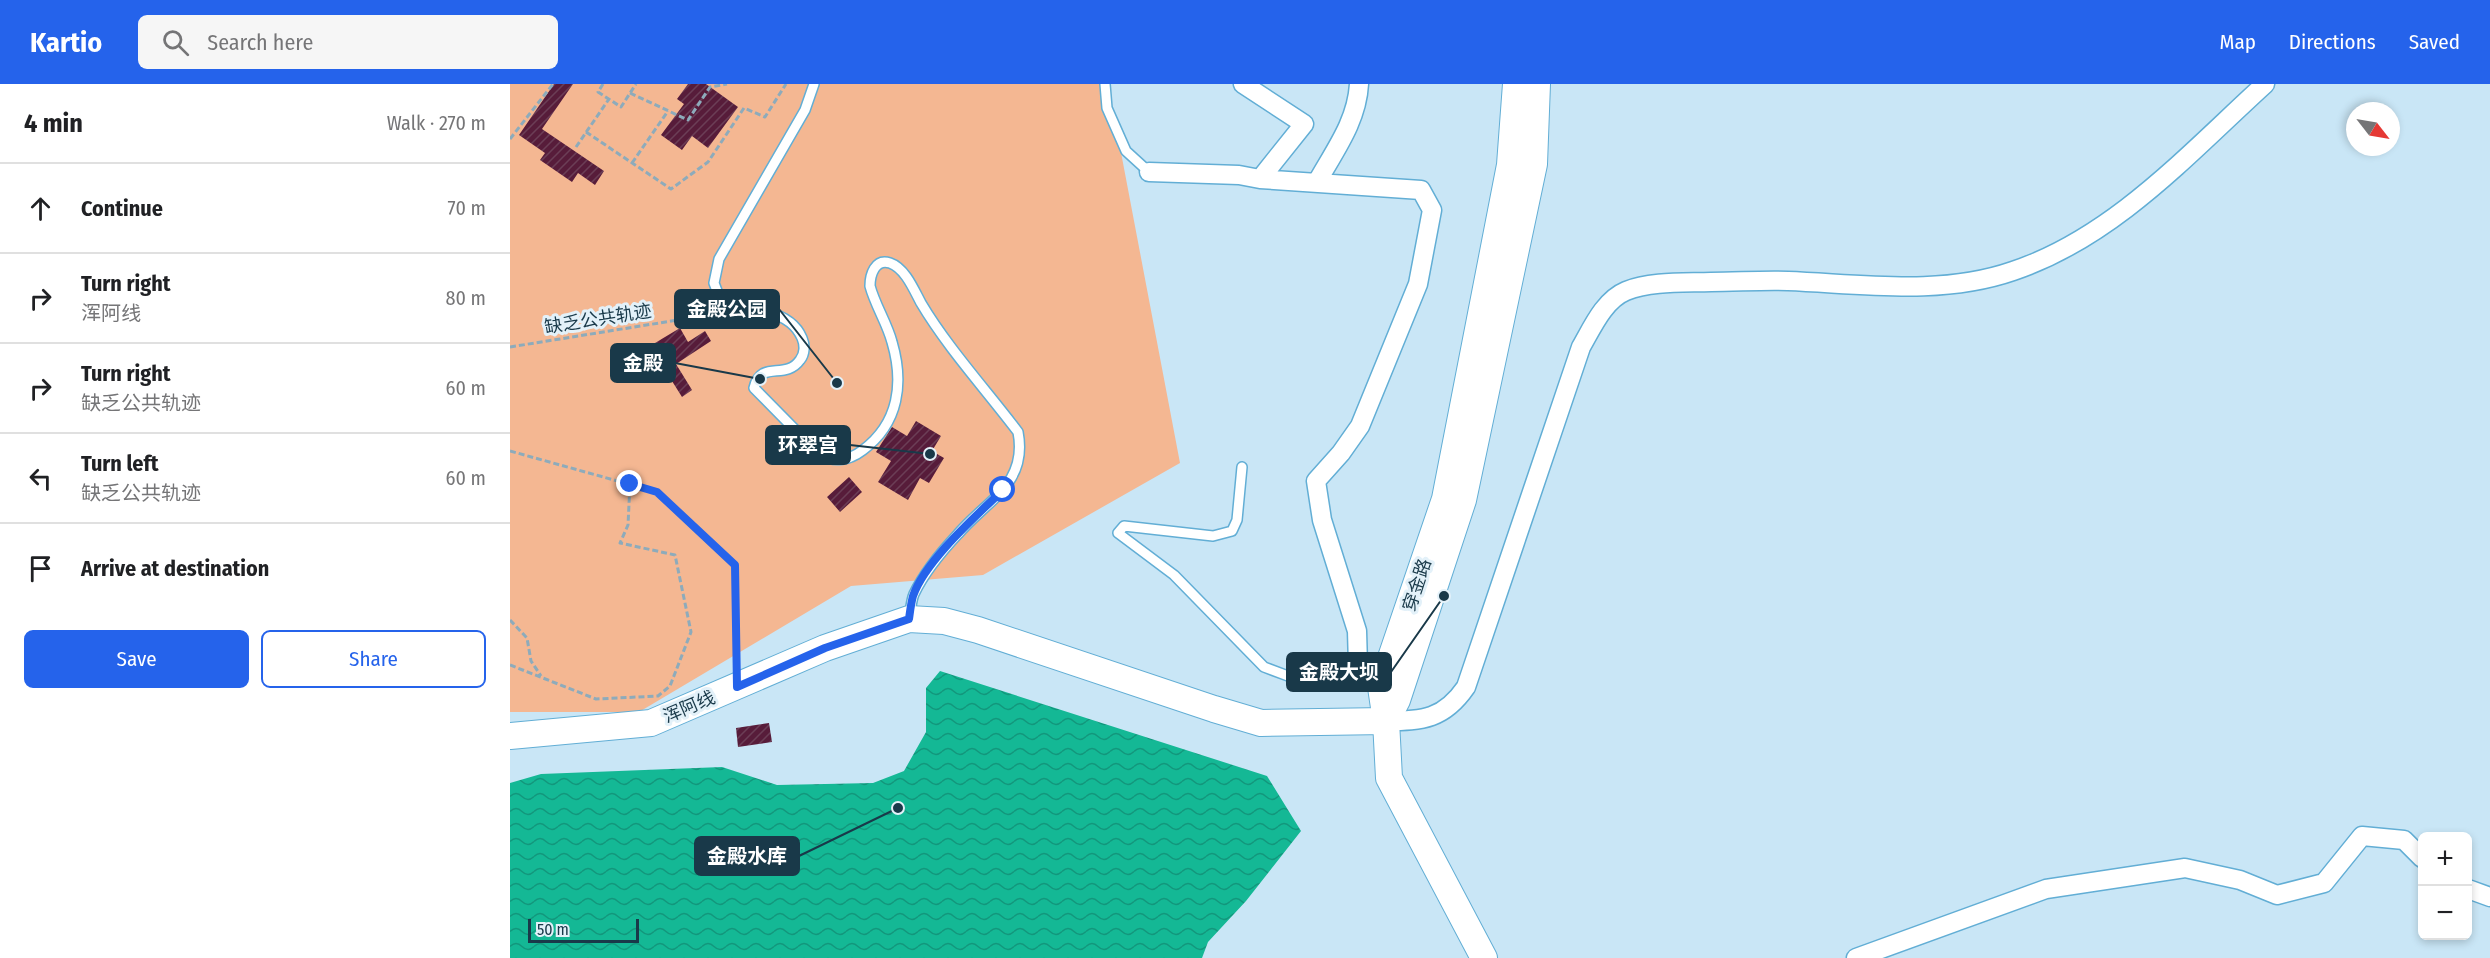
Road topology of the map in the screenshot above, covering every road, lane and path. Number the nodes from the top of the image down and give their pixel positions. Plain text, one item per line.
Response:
1 (554, 84) edge
2 (603, 84) edge
3 (636, 84) edge
4 (727, 84) edge
5 (786, 84) edge
6 (814, 84) edge
7 (1105, 84) edge
8 (1244, 84) edge
9 (1359, 84) edge
10 (1516, 84) edge
11 (1537, 84) edge
12 (2265, 84) edge
13 (630, 93) junction
14 (609, 99) junction
15 (668, 111) junction
16 (586, 132) junction
17 (510, 140) edge
18 (576, 147) dead end
19 (632, 163) junction
20 (1149, 172) joint
21 (1260, 179) junction
22 (1317, 182) junction
23 (725, 312) junction
24 (510, 347) edge
25 (510, 451) edge
26 (1242, 467) dead end
27 (630, 484) junction
28 (510, 620) edge
29 (918, 620) junction
30 (510, 665) edge
31 (1358, 665) junction
32 (1389, 669) junction
33 (542, 678) junction
34 (737, 687) junction
35 (1386, 721) junction
36 (510, 736) edge
37 (2418, 854) edge
38 (2472, 890) edge
39 (2490, 897) edge
40 (1484, 958) edge
41 (1856, 958) edge

1 - 17 path
2 - 14 path
3 - 13 path
4 - 15 path
5 - 19 path
6 - 23 lane
7 - 20 lane
8 - 21 street
9 - 22 street
10 - 32 main road, 穿金路
11 - 35 main road, 穿金路
12 - 35 street
13 - 14 path
13 - 15 path
14 - 16 path
15 - 19 path
16 - 18 path
16 - 19 path
20 - 21 street
21 - 22 street
22 - 31 street
23 - 24 path, 缺乏公共轨迹
23 - 29 lane
25 - 27 path
26 - 31 lane
27 - 33 path
27 - 34 path
28 - 33 path
29 - 34 main road, 浑阿线
29 - 35 main road
30 - 33 path
31 - 32 street
32 - 35 main road, 穿金路
34 - 36 main road, 浑阿线
35 - 40 main road
37 - 41 street
38 - 39 street

